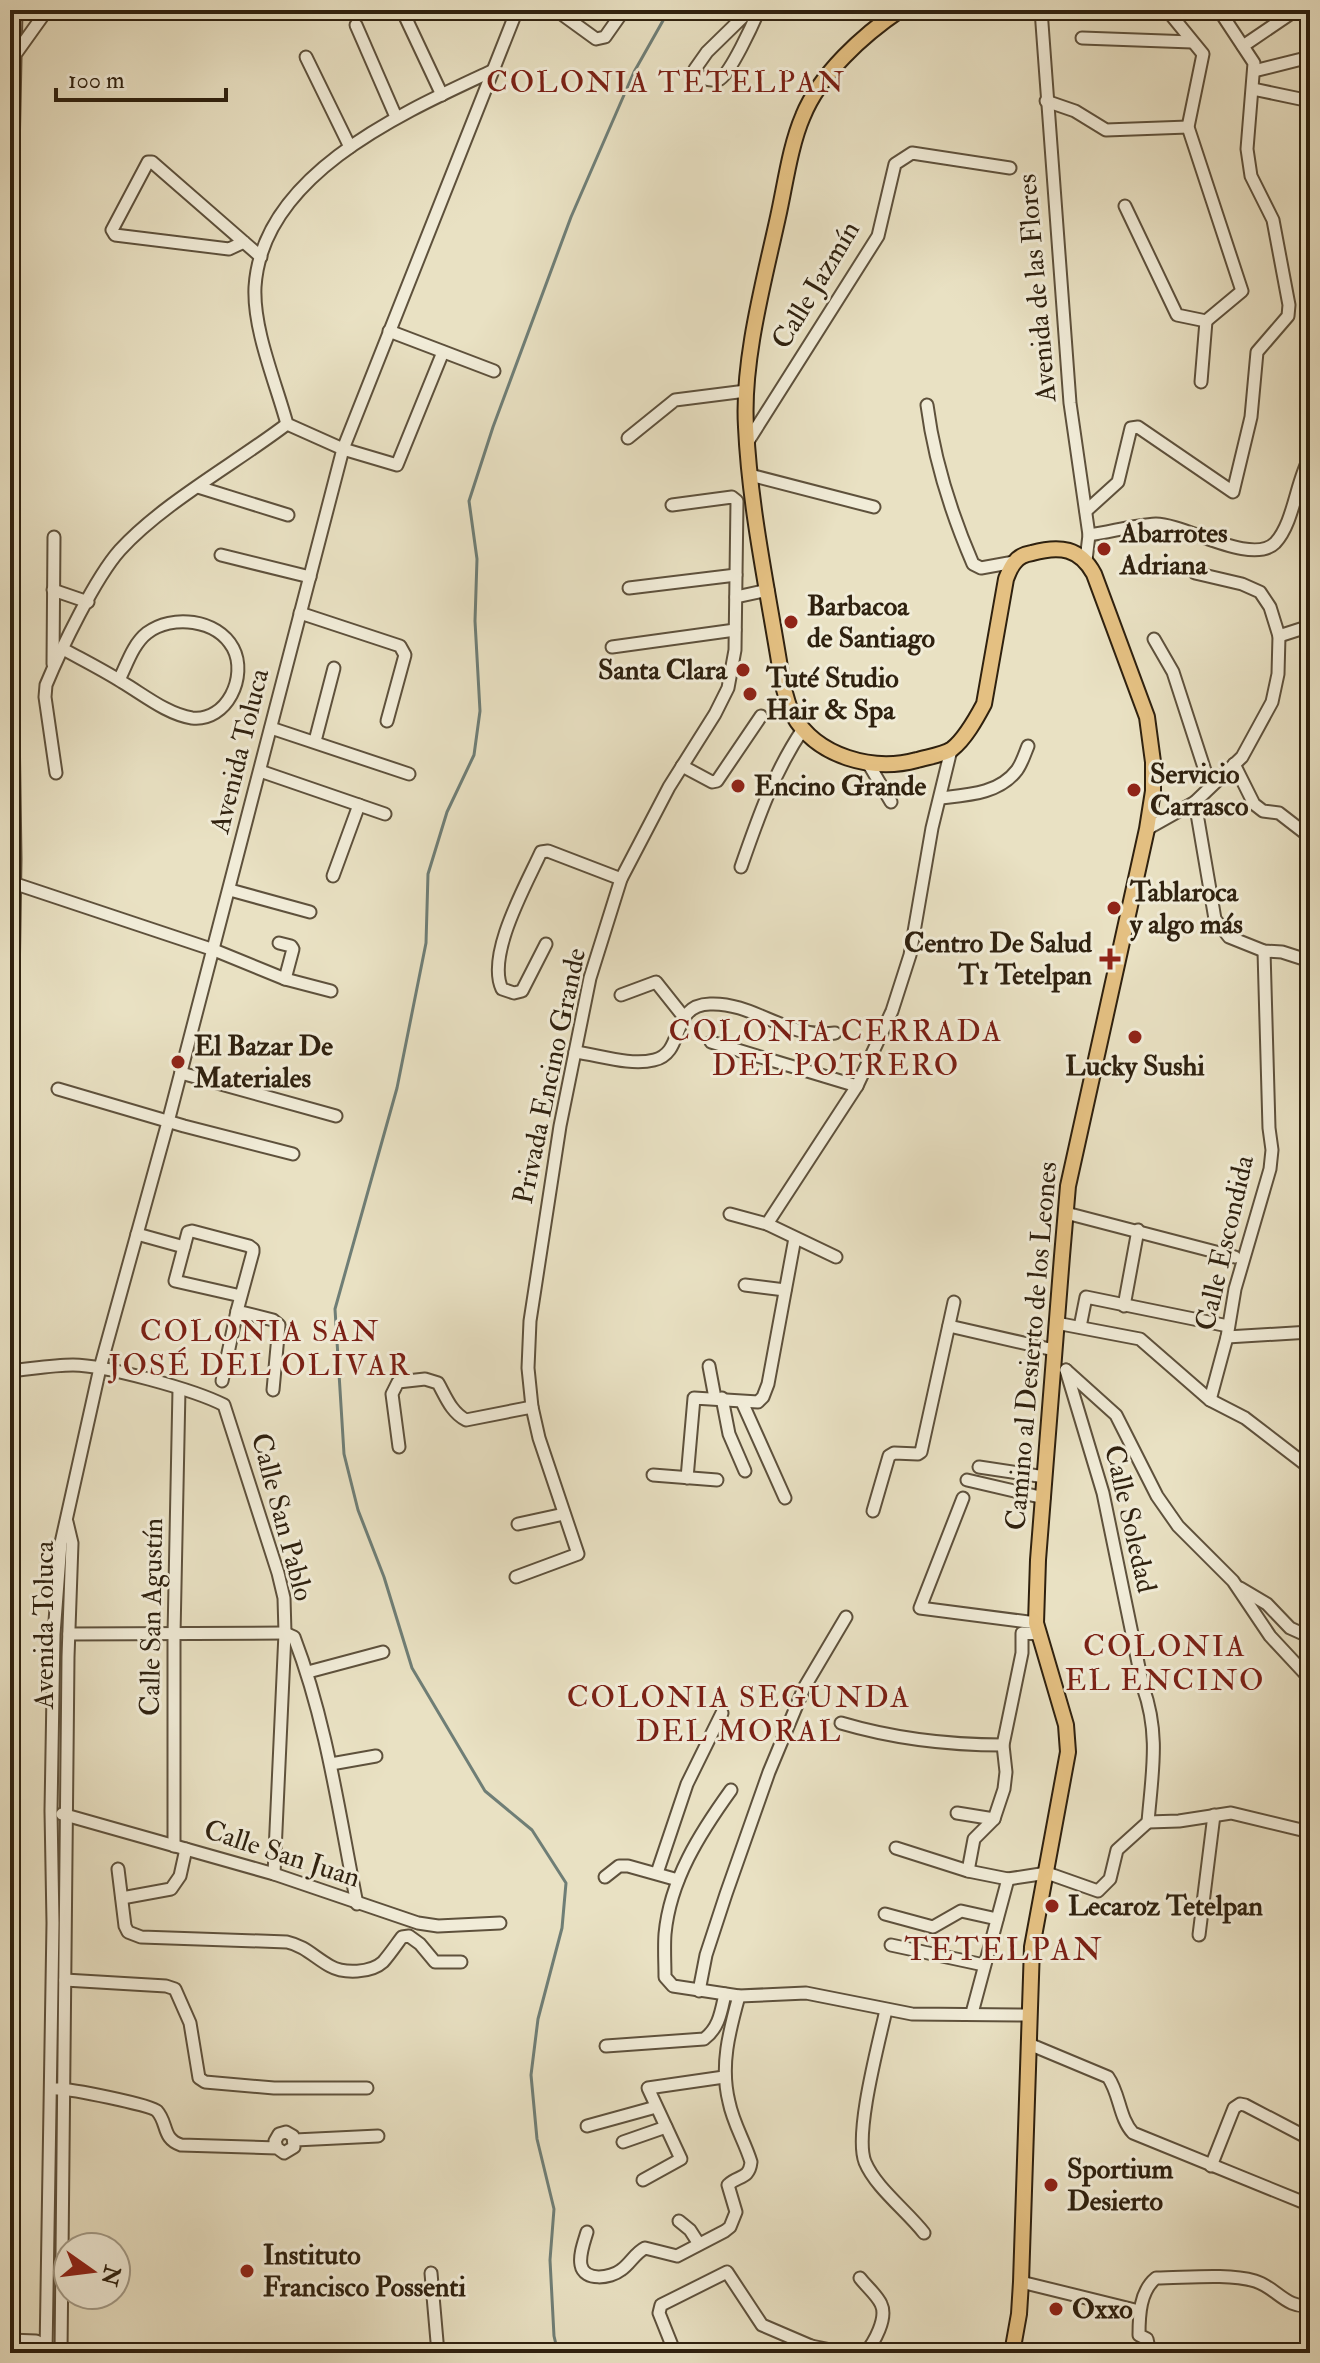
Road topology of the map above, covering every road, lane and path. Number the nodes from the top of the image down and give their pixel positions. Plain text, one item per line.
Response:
1 (16, 10) edge
2 (47, 10) edge
3 (402, 10) edge
4 (517, 10) edge
5 (556, 10) edge
6 (624, 10) edge
7 (750, 10) edge
8 (759, 10) edge
9 (900, 10) edge
10 (1041, 10) edge
11 (1167, 10) edge
12 (1296, 10) edge
13 (1222, 11) edge
14 (356, 25) dead end
15 (1082, 38) dead end
16 (1192, 42) junction
17 (1243, 46) junction
18 (12, 56) edge
19 (306, 57) dead end
20 (1310, 57) edge
21 (1254, 67) junction
22 (492, 71) junction
23 (1253, 89) junction
24 (442, 95) junction
25 (1046, 101) junction
26 (1310, 101) edge
27 (396, 117) junction
28 (10, 122) edge
29 (1188, 127) junction
30 (13, 138) junction
31 (350, 147) junction
32 (1010, 168) dead end
33 (1125, 206) dead end
34 (244, 242) junction
35 (261, 257) junction
36 (10, 298) edge
37 (1206, 321) junction
38 (389, 331) junction
39 (443, 352) junction
40 (494, 371) dead end
41 (1201, 382) dead end
42 (746, 391) junction
43 (927, 405) dead end
44 (287, 424) junction
45 (628, 438) dead end
46 (747, 443) junction
47 (343, 449) junction
48 (1310, 457) edge
49 (750, 475) junction
50 (198, 487) junction
51 (672, 505) dead end
52 (874, 507) dead end
53 (1086, 511) junction
54 (288, 515) dead end
55 (10, 518) edge
56 (1089, 535) junction
57 (54, 537) dead end
58 (221, 555) dead end
59 (1086, 560) junction
60 (1014, 562) junction
61 (1195, 573) dead end
62 (736, 575) junction
63 (310, 577) junction
64 (629, 588) dead end
65 (53, 590) junction
66 (768, 590) junction
67 (736, 597) junction
68 (88, 602) junction
69 (300, 613) junction
70 (1310, 626) edge
71 (735, 630) junction
72 (1279, 636) junction
73 (1154, 639) dead end
74 (612, 647) dead end
75 (63, 649) junction
76 (53, 668) junction
77 (334, 668) dead end
78 (119, 680) junction
79 (761, 716) dead end
80 (387, 721) dead end
81 (271, 728) junction
82 (803, 729) junction
83 (315, 741) junction
84 (1028, 746) dead end
85 (951, 750) junction
86 (868, 763) junction
87 (1234, 764) junction
88 (682, 766) junction
89 (260, 771) junction
90 (56, 773) dead end
91 (409, 774) dead end
92 (1210, 786) junction
93 (940, 798) junction
94 (891, 802) dead end
95 (1195, 802) junction
96 (359, 805) junction
97 (385, 814) dead end
98 (1147, 829) junction
99 (1310, 837) edge
100 (12, 858) edge
101 (741, 867) dead end
102 (333, 876) dead end
103 (621, 879) junction
104 (12, 883) edge
105 (230, 890) junction
106 (310, 912) dead end
107 (279, 943) dead end
108 (546, 944) dead end
109 (214, 950) junction
110 (1264, 951) junction
111 (1310, 961) edge
112 (285, 979) junction
113 (331, 991) dead end
114 (621, 995) dead end
115 (683, 1016) junction
116 (835, 1033) dead end
117 (711, 1042) dead end
118 (575, 1052) junction
119 (181, 1073) junction
120 (857, 1086) junction
121 (58, 1089) dead end
122 (336, 1116) dead end
123 (168, 1122) junction
124 (293, 1154) dead end
125 (10, 1178) edge
126 (1066, 1213) junction
127 (730, 1214) dead end
128 (767, 1224) junction
129 (1138, 1230) junction
130 (137, 1234) junction
131 (795, 1238) junction
132 (184, 1247) junction
133 (836, 1257) dead end
134 (1235, 1257) dead end
135 (745, 1285) dead end
136 (785, 1290) junction
137 (241, 1296) junction
138 (954, 1302) dead end
139 (1124, 1306) junction
140 (237, 1311) junction
141 (1056, 1323) junction
142 (949, 1326) junction
143 (1080, 1327) junction
144 (1228, 1332) junction
145 (1310, 1332) edge
146 (1054, 1355) junction
147 (709, 1366) dead end
148 (100, 1368) junction
149 (1066, 1370) junction
150 (10, 1371) edge
151 (222, 1381) dead end
152 (179, 1389) junction
153 (273, 1390) dead end
154 (718, 1398) junction
155 (1210, 1400) junction
156 (742, 1402) junction
157 (532, 1407) junction
158 (399, 1447) dead end
159 (979, 1467) dead end
160 (1310, 1468) edge
161 (745, 1471) dead end
162 (653, 1475) dead end
163 (1045, 1477) junction
164 (687, 1478) junction
165 (717, 1480) dead end
166 (967, 1480) dead end
167 (785, 1498) dead end
168 (963, 1498) dead end
169 (1044, 1498) junction
170 (873, 1511) dead end
171 (564, 1514) junction
172 (67, 1522) junction
173 (518, 1524) dead end
174 (516, 1577) dead end
175 (1236, 1585) junction
176 (846, 1617) dead end
177 (1037, 1629) junction
178 (285, 1633) junction
179 (69, 1634) junction
180 (174, 1635) junction
181 (1310, 1637) edge
182 (383, 1652) dead end
183 (308, 1672) junction
184 (1310, 1679) edge
185 (722, 1713) dead end
186 (841, 1723) dead end
187 (1003, 1745) junction
188 (376, 1756) dead end
189 (331, 1764) junction
190 (731, 1790) dead end
191 (984, 1804) dead end
192 (1000, 1804) junction
193 (51, 1811) junction
194 (957, 1813) dead end
195 (66, 1814) junction
196 (1214, 1815) junction
197 (973, 1816) junction
198 (994, 1819) junction
199 (1148, 1822) junction
200 (1310, 1832) edge
201 (974, 1839) junction
202 (180, 1847) junction
203 (896, 1848) dead end
204 (118, 1869) dead end
205 (968, 1871) junction
206 (657, 1873) junction
207 (1047, 1873) junction
208 (274, 1874) junction
209 (605, 1877) dead end
210 (1008, 1879) junction
211 (678, 1880) junction
212 (122, 1898) junction
213 (357, 1904) junction
214 (885, 1914) dead end
215 (997, 1919) junction
216 (500, 1923) dead end
217 (1199, 1935) dead end
218 (891, 1945) dead end
219 (461, 1962) dead end
220 (984, 1965) junction
221 (65, 1980) junction
222 (699, 1991) junction
223 (725, 1994) junction
224 (739, 1996) junction
225 (886, 2010) junction
226 (972, 2013) junction
227 (1030, 2015) junction
228 (1029, 2044) junction
229 (606, 2046) dead end
230 (724, 2077) junction
231 (367, 2088) dead end
232 (64, 2094) junction
233 (50, 2095) junction
234 (656, 2107) junction
235 (587, 2126) dead end
236 (666, 2127) junction
237 (378, 2136) dead end
238 (1310, 2139) edge
239 (623, 2142) dead end
240 (1211, 2166) junction
241 (643, 2180) dead end
242 (1310, 2205) edge
243 (679, 2221) dead end
244 (587, 2232) dead end
245 (924, 2233) dead end
246 (699, 2244) junction
247 (431, 2273) dead end
248 (860, 2278) dead end
249 (1021, 2282) junction
250 (1310, 2305) edge
251 (1139, 2311) junction
252 (10, 2340) edge
253 (46, 2350) edge
254 (808, 2350) edge
255 (61, 2353) edge
256 (438, 2353) edge
257 (675, 2353) edge
258 (846, 2353) edge
259 (865, 2353) edge
260 (1012, 2353) edge
261 (1150, 2353) edge

1 - 18 street
2 - 18 street
3 - 24 street
4 - 22 street, Avenida Toluca
5 - 6 street
7 - 8 street
9 - 42 main road
10 - 25 street, Avenida de las Flores
11 - 16 street
12 - 17 street
13 - 17 street
14 - 27 street
15 - 16 street
16 - 29 street
17 - 21 street
18 - 30 street
19 - 31 street
20 - 21 street
21 - 23 street
22 - 24 street
22 - 38 street, Avenida Toluca
23 - 26 street
23 - 53 street
24 - 27 street
25 - 29 street
25 - 53 street, Avenida de las Flores
27 - 31 street
28 - 30 street
29 - 37 street
30 - 36 street
31 - 35 street
32 - 46 street, Calle Jazmín
33 - 37 street
34 - 34 street
34 - 35 street
35 - 44 street
37 - 41 street
38 - 39 street
38 - 47 street, Avenida Toluca
39 - 40 street
39 - 47 street
42 - 45 street
42 - 46 main road
43 - 60 street
44 - 47 street
44 - 50 street
46 - 49 main road
47 - 63 street, Avenida Toluca
48 - 56 street
49 - 52 street
49 - 66 main road
50 - 54 street
50 - 68 street
51 - 62 street, Privada Encino Grande
53 - 56 street, Avenida de las Flores
55 - 100 street
56 - 59 street, Avenida de las Flores
57 - 65 street
58 - 63 street
59 - 60 main road
59 - 98 main road, Camino al Desierto de los Leones
60 - 85 main road
61 - 72 street
62 - 64 street
62 - 67 street, Privada Encino Grande
63 - 69 street, Avenida Toluca
65 - 68 street
65 - 76 street
66 - 67 street
66 - 82 main road
67 - 71 street, Privada Encino Grande
68 - 75 street
69 - 80 street
69 - 81 street, Avenida Toluca
70 - 72 street
71 - 74 street
71 - 88 street, Privada Encino Grande
72 - 87 street
73 - 92 street
75 - 76 street
75 - 78 street
76 - 90 street
77 - 83 street
78 - 78 street
79 - 88 street
81 - 83 street
81 - 89 street, Avenida Toluca
82 - 86 main road
82 - 101 street
83 - 91 street
84 - 93 street
85 - 86 main road
85 - 93 street
86 - 94 street
87 - 92 street
87 - 99 street
88 - 103 street, Privada Encino Grande
89 - 96 street
89 - 105 street, Avenida Toluca
92 - 95 street
93 - 120 street
95 - 98 street
95 - 110 street
96 - 97 street
96 - 102 street
98 - 126 main road, Camino al Desierto de los Leones
100 - 104 street
103 - 108 street
103 - 118 street, Privada Encino Grande
104 - 109 street
104 - 125 street
105 - 106 street
105 - 109 street, Avenida Toluca
107 - 112 street
109 - 112 street
109 - 119 street, Avenida Toluca
110 - 111 street
110 - 144 street, Calle Escondida
112 - 113 street
114 - 115 street
115 - 116 street
115 - 118 street
117 - 120 street
118 - 157 street, Privada Encino Grande
119 - 122 street
119 - 123 street, Avenida Toluca
120 - 128 street
121 - 123 street
123 - 124 street
123 - 130 street, Avenida Toluca
126 - 129 street
126 - 141 main road, Camino al Desierto de los Leones
127 - 128 street
128 - 131 street
129 - 134 street
129 - 139 street
130 - 132 street
130 - 148 street, Avenida Toluca
131 - 133 street
131 - 136 street
132 - 137 street
132 - 137 street
135 - 136 street
136 - 156 street
137 - 140 street
138 - 142 street
139 - 143 street
139 - 144 street
140 - 151 street
140 - 153 street
141 - 143 street
141 - 146 main road, Camino al Desierto de los Leones
142 - 146 street
142 - 170 street
143 - 155 street
144 - 145 street
144 - 155 street, Calle Escondida
146 - 149 street
146 - 163 main road, Camino al Desierto de los Leones
147 - 154 street
148 - 150 street, Calle San Pablo
148 - 152 street, Calle San Pablo
148 - 172 street, Avenida Toluca
149 - 175 street
149 - 199 street, Calle Soledad
152 - 178 street, Calle San Pablo
152 - 180 street, Calle San Agustín
154 - 156 street
154 - 161 street
154 - 164 street
155 - 160 street
156 - 167 street
157 - 158 street
157 - 171 street, Privada Encino Grande
159 - 163 street
162 - 164 street
163 - 169 main road, Camino al Desierto de los Leones
164 - 165 street
166 - 169 street
168 - 177 street
169 - 177 main road, Camino al Desierto de los Leones
171 - 173 street
171 - 174 street, Privada Encino Grande
172 - 179 street, Avenida Toluca
172 - 193 street, Avenida Toluca
175 - 181 street
175 - 184 street
176 - 222 street
177 - 187 street
177 - 207 main road, Camino al Desierto de los Leones
178 - 180 street
178 - 183 street, Calle San Pablo
178 - 208 street
179 - 180 street
179 - 195 street, Avenida Toluca
180 - 202 street, Calle San Agustín
182 - 183 street
183 - 189 street, Calle San Pablo
185 - 206 street
186 - 187 street
187 - 192 street
188 - 189 street
189 - 213 street, Calle San Pablo
190 - 211 street
191 - 192 street
192 - 198 street
193 - 195 street, Calle San Juan
193 - 233 street, Avenida Toluca
194 - 197 street
195 - 202 street, Calle San Juan
195 - 221 street, Avenida Toluca
196 - 199 street
196 - 200 street
196 - 217 street
197 - 198 street
197 - 201 street
198 - 201 street
199 - 207 street
201 - 205 street
202 - 208 street, Calle San Juan
202 - 212 street, Calle San Agustín
203 - 205 street
204 - 212 street
205 - 210 street
206 - 209 street
206 - 211 street
207 - 210 street
207 - 227 main road, Camino al Desierto de los Leones
208 - 213 street, Calle San Juan
210 - 215 street
211 - 222 street
212 - 219 street
213 - 216 street, Calle San Juan
214 - 215 street
215 - 220 street
218 - 220 street
220 - 226 street
221 - 231 street
221 - 232 street, Avenida Toluca
222 - 223 street
223 - 224 street
223 - 229 street
224 - 225 street
224 - 230 street
225 - 226 street
225 - 245 street
226 - 227 street
227 - 228 main road, Camino al Desierto de los Leones
228 - 240 street
228 - 249 main road, Camino al Desierto de los Leones
230 - 234 street
230 - 246 street
232 - 233 street
232 - 237 street
232 - 255 street, Avenida Toluca
233 - 253 street, Avenida Toluca
234 - 235 street
234 - 236 street
236 - 239 street
236 - 241 street
238 - 240 street
240 - 242 street
243 - 246 street
244 - 246 street
247 - 256 street
248 - 259 street
249 - 251 street
249 - 260 main road, Camino al Desierto de los Leones
250 - 251 street
251 - 261 street
252 - 253 street
254 - 257 street
254 - 258 street

